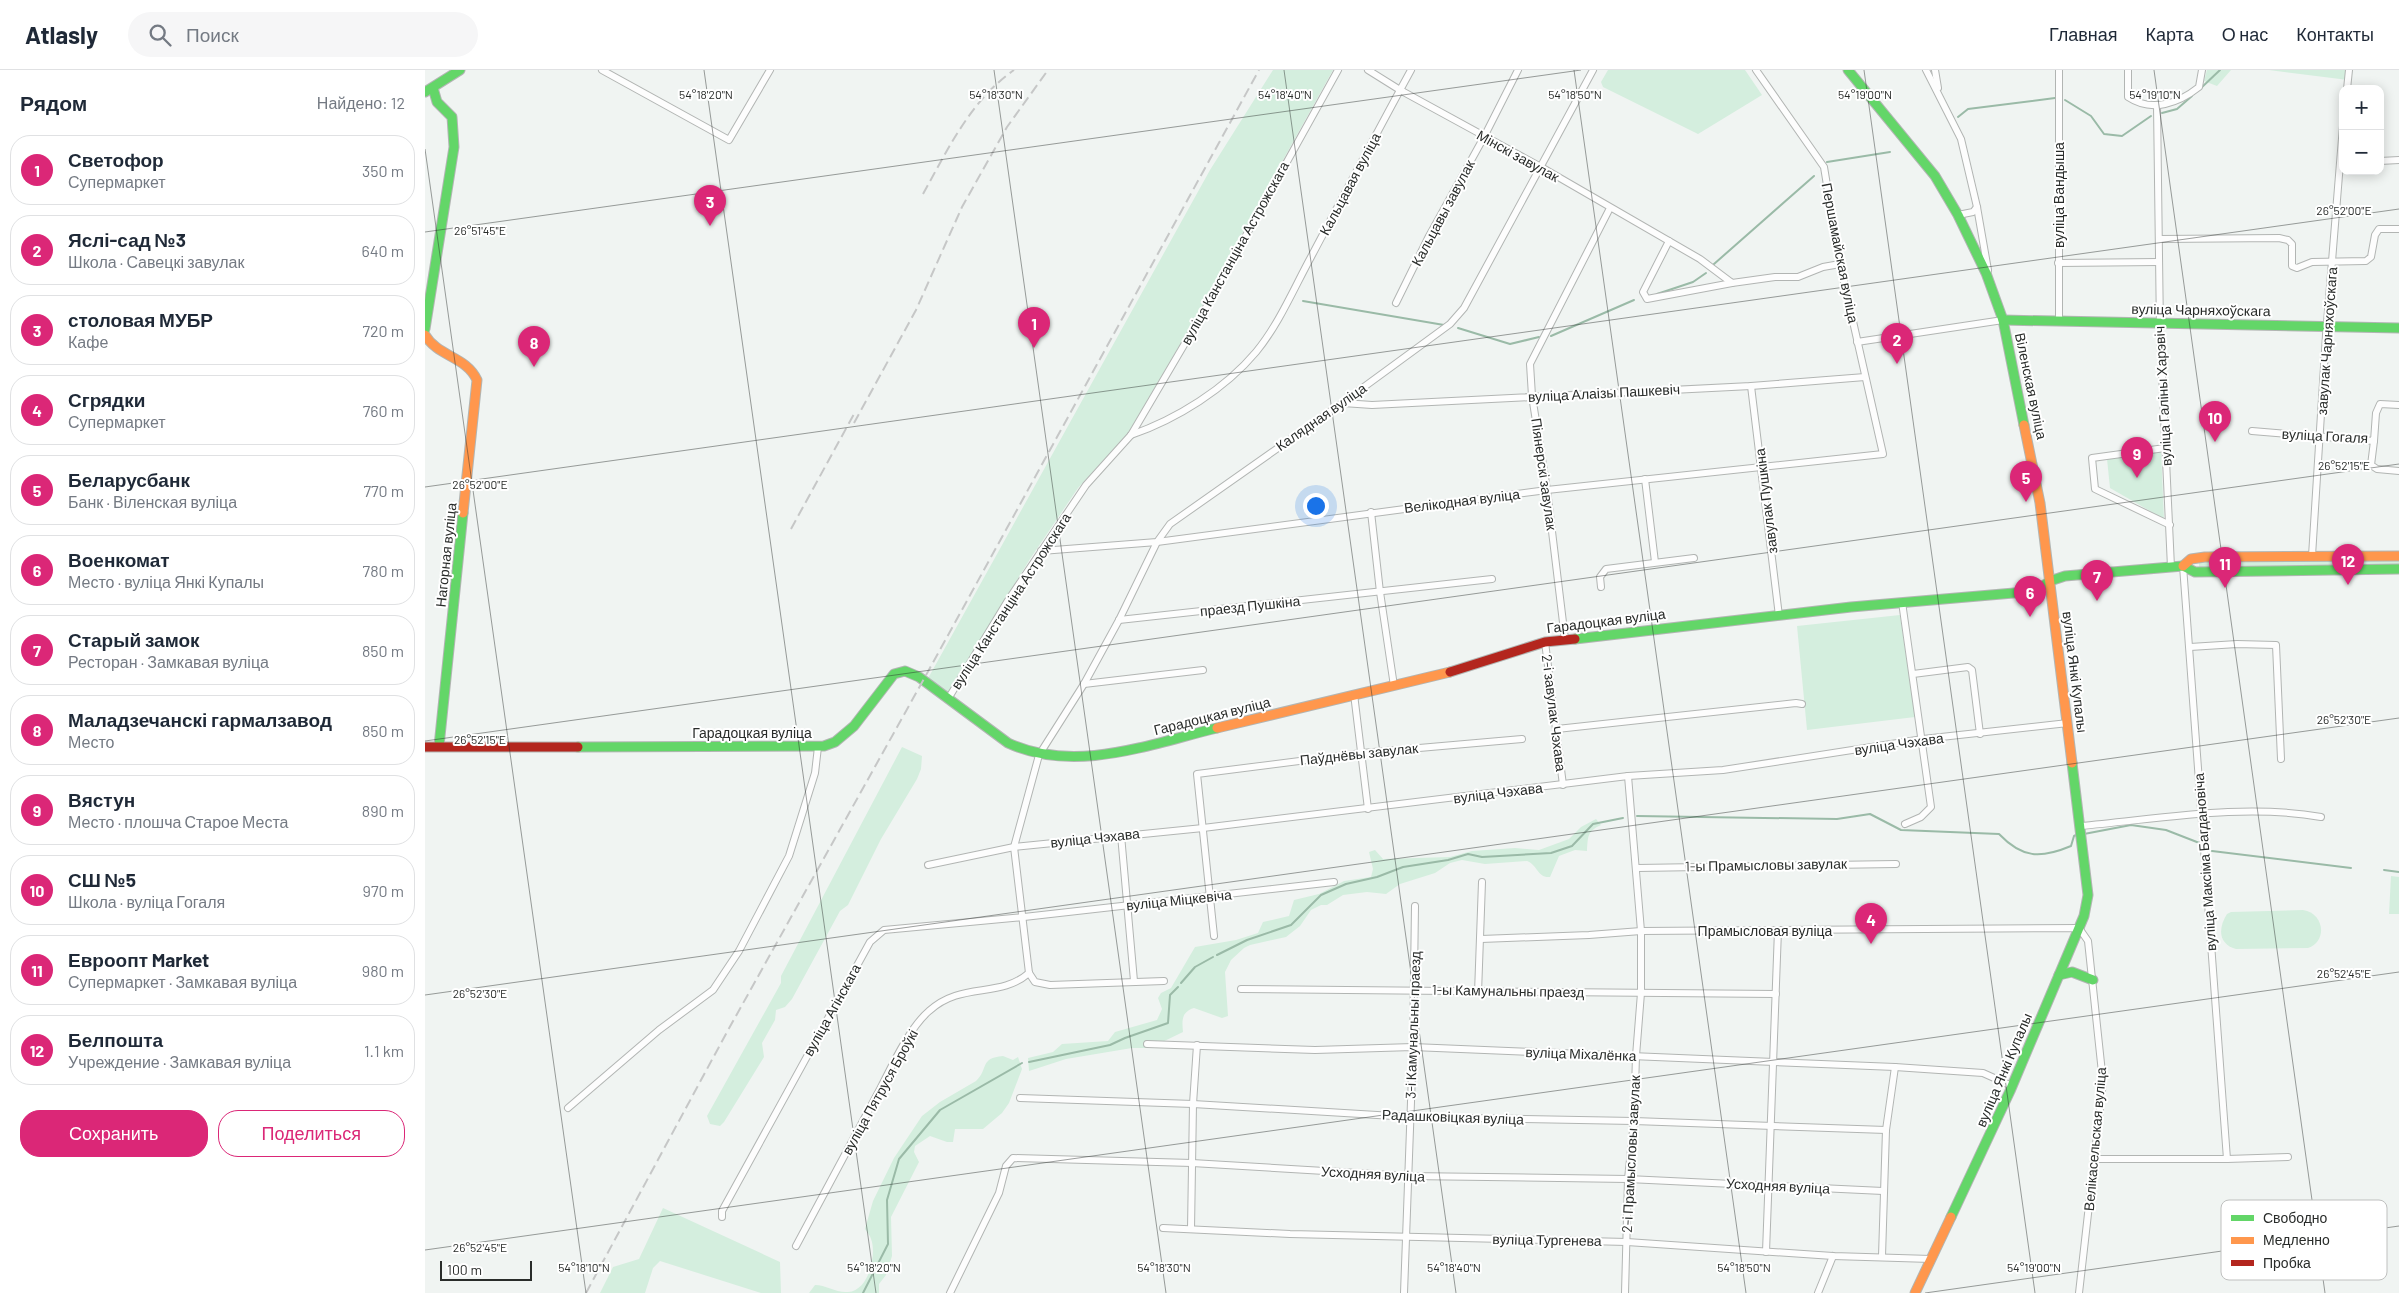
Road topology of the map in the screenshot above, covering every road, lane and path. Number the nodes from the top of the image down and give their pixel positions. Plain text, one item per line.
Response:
1 (460, 70) edge
2 (602, 70) edge
3 (769, 70) edge
4 (1338, 70) edge
5 (1368, 70) edge
6 (1411, 70) edge
7 (1518, 70) edge
8 (1593, 70) edge
9 (1756, 70) edge
10 (1847, 70) edge
11 (1926, 70) edge
12 (1935, 70) edge
13 (2059, 70) edge
14 (2128, 70) edge
15 (2202, 70) edge
16 (2349, 70) edge
17 (2347, 85) edge
18 (429, 90) edge
19 (1400, 90) junction
20 (1939, 94) junction
21 (2157, 105) junction
22 (1484, 137) junction
23 (2384, 160) edge
24 (2399, 160) edge
25 (1541, 167) junction
26 (2340, 175) edge
27 (1977, 207) junction
28 (1609, 208) junction
29 (1957, 214) junction
30 (2399, 229) edge
31 (2160, 239) junction
32 (1669, 241) junction
33 (2333, 261) junction
34 (2159, 262) junction
35 (2058, 263) junction
36 (1839, 264) junction
37 (1732, 282) junction
38 (1991, 288) junction
39 (1289, 297) joint
40 (1396, 303) dead end
41 (2003, 320) junction
42 (2059, 320) junction
43 (2160, 323) junction
44 (2326, 327) junction
45 (2399, 328) edge
46 (425, 329) edge
47 (425, 335) edge
48 (1857, 342) junction
49 (1865, 377) junction
50 (1751, 386) junction
51 (1532, 396) junction
52 (1342, 403) junction
53 (2399, 405) edge
54 (2253, 431) dead end
55 (1131, 435) junction
56 (2320, 437) junction
57 (2374, 441) junction
58 (2165, 448) junction
59 (1883, 454) joint
60 (1762, 468) junction
61 (2399, 471) edge
62 (1645, 479) junction
63 (1547, 490) junction
64 (1371, 512) junction
65 (2170, 525) junction
66 (1157, 542) junction
67 (1041, 551) junction
68 (2312, 556) junction
69 (2399, 556) edge
70 (1694, 558) dead end
71 (1655, 562) junction
72 (2183, 566) junction
73 (2171, 568) junction
74 (2399, 569) edge
75 (1492, 579) dead end
76 (2050, 581) junction
77 (1601, 587) dead end
78 (1380, 592) junction
79 (1903, 602) junction
80 (1779, 616) junction
81 (1119, 620) junction
82 (1565, 639) junction
83 (1545, 642) junction
84 (2190, 647) junction
85 (1203, 670) dead end
86 (1913, 674) junction
87 (1085, 684) junction
88 (1394, 686) junction
89 (1355, 694) junction
90 (948, 699) junction
91 (1802, 704) dead end
92 (2068, 723) junction
93 (1557, 729) junction
94 (1980, 734) junction
95 (1522, 739) dead end
96 (1923, 740) junction
97 (439, 746) junction
98 (425, 747) edge
99 (818, 747) junction
100 (1362, 752) junction
101 (1039, 755) junction
102 (2281, 759) dead end
103 (1628, 776) junction
104 (1563, 785) junction
105 (1368, 809) junction
106 (2203, 813) junction
107 (2321, 817) dead end
108 (1905, 824) dead end
109 (2080, 826) junction
110 (1203, 828) junction
111 (1121, 835) junction
112 (1014, 847) junction
113 (1896, 864) dead end
114 (928, 865) dead end
115 (1637, 868) junction
116 (1335, 882) dead end
117 (1482, 882) dead end
118 (1210, 896) junction
119 (1128, 905) junction
120 (1415, 906) dead end
121 (1024, 917) junction
122 (2079, 928) junction
123 (1778, 930) junction
124 (1641, 931) junction
125 (1214, 936) dead end
126 (1481, 939) junction
127 (1029, 973) junction
128 (2059, 975) junction
129 (2093, 980) junction
130 (1134, 981) junction
131 (1165, 981) dead end
132 (1241, 989) dead end
133 (1414, 989) junction
134 (1478, 993) junction
135 (1641, 993) junction
136 (1776, 994) junction
137 (1147, 1044) dead end
138 (1197, 1045) junction
139 (1413, 1047) junction
140 (1636, 1056) junction
141 (1774, 1063) junction
142 (1895, 1067) junction
143 (2012, 1086) junction
144 (1020, 1098) dead end
145 (1193, 1104) junction
146 (568, 1108) dead end
147 (1410, 1116) junction
148 (1634, 1121) junction
149 (1770, 1125) junction
150 (1886, 1130) junction
151 (2288, 1157) dead end
152 (2095, 1159) junction
153 (2227, 1159) junction
154 (1192, 1163) junction
155 (1408, 1176) junction
156 (1628, 1180) junction
157 (1768, 1186) junction
158 (1883, 1191) junction
159 (722, 1217) dead end
160 (1163, 1228) dead end
161 (1191, 1229) junction
162 (1405, 1236) junction
163 (1627, 1242) junction
164 (796, 1246) dead end
165 (1766, 1252) junction
166 (1833, 1256) junction
167 (1882, 1256) junction
168 (1931, 1259) junction
169 (949, 1293) edge
170 (1404, 1293) edge
171 (1625, 1293) edge
172 (1818, 1293) edge
173 (1915, 1293) edge
174 (2079, 1293) edge

1 - 18 street
2 - 3 street
4 - 55 street, вуліца Канстанціна Астрожскага
5 - 19 street, Мінскі завулак
6 - 19 street, Кальцавая вуліца
7 - 22 street, Кальцавы завулак
8 - 25 street, Калядная вуліца
9 - 36 street, Першамайская вуліца
10 - 29 street, Віленская вуліца
11 - 20 street, Віленская вуліца
12 - 20 street
13 - 35 street, вуліца Вандыша
14 - 21 street
15 - 21 street
16 - 17 street
18 - 46 street
19 - 22 street, Мінскі завулак
19 - 39 street, Кальцавая вуліца
20 - 27 street, Віленская вуліца
21 - 31 street, вуліца Галіны Харэвіч
22 - 25 street, Мінскі завулак
22 - 40 street, Кальцавы завулак
23 - 24 street
25 - 28 street, Мінскі завулак
25 - 52 street, Калядная вуліца
26 - 33 street, завулак Чарняхоўскага
27 - 29 street
27 - 38 street, Віленская вуліца
28 - 32 street, Мінскі завулак
28 - 51 street, Піянерскі завулак
29 - 38 street, Віленская вуліца
30 - 33 street
31 - 33 street
31 - 34 street, вуліца Галіны Харэвіч
32 - 37 street, Мінскі завулак
32 - 37 street
33 - 44 street, завулак Чарняхоўскага
34 - 35 street
34 - 43 street, вуліца Галіны Харэвіч
35 - 42 street, вуліца Вандыша
36 - 37 street
36 - 48 street, Першамайская вуліца
38 - 41 street, Віленская вуліца
39 - 55 street, вуліца Канстанціна Астрожскага
41 - 42 street, вуліца Чарняхоўскага
41 - 48 street
41 - 76 street, Віленская вуліца
42 - 43 street, вуліца Чарняхоўскага
43 - 44 street, вуліца Чарняхоўскага
43 - 58 street, вуліца Галіны Харэвіч
44 - 45 street, вуліца Чарняхоўскага
44 - 56 street, завулак Чарняхоўскага
47 - 97 street, Нагорная вуліца
48 - 49 street, Першамайская вуліца
49 - 50 street, вуліца Алаізы Пашкевіч
49 - 59 street, Першамайская вуліца
50 - 51 street, вуліца Алаізы Пашкевіч
50 - 60 street, завулак Пушкіна
51 - 52 street, вуліца Алаізы Пашкевіч
51 - 63 street, Піянерскі завулак
52 - 66 street, Калядная вуліца
53 - 57 street, вуліца Гогаля
54 - 56 street, вуліца Гогаля
55 - 67 street, вуліца Канстанціна Астрожскага
56 - 57 street, вуліца Гогаля
56 - 68 street, завулак Чарняхоўскага
57 - 61 street
58 - 65 street, вуліца Галіны Харэвіч
58 - 65 street
59 - 60 street, Велікодная вуліца
60 - 62 street, Велікодная вуліца
60 - 80 street, завулак Пушкіна
62 - 63 street, Велікодная вуліца
62 - 71 street
63 - 64 street, Велікодная вуліца
63 - 82 street, Піянерскі завулак
64 - 66 street, Велікодная вуліца
64 - 78 street
65 - 73 street, вуліца Галіны Харэвіч
66 - 67 street, Велікодная вуліца
66 - 81 street, Калядная вуліца
67 - 90 street, вуліца Канстанціна Астрожскага
68 - 69 street
68 - 72 street
70 - 71 street
71 - 77 street
72 - 73 street, Гарадоцкая вуліца
72 - 74 street
72 - 84 street, вуліца Максіма Багдановіча
73 - 76 street, Гарадоцкая вуліца
75 - 78 street, праезд Пушкіна
76 - 79 street, Гарадоцкая вуліца
76 - 92 street, вуліца Янкі Купалы
78 - 81 street, праезд Пушкіна
78 - 88 street
79 - 80 street, Гарадоцкая вуліца
79 - 86 street
80 - 82 street, Гарадоцкая вуліца
81 - 87 street, Калядная вуліца
82 - 83 street, Гарадоцкая вуліца
83 - 88 street, Гарадоцкая вуліца
83 - 93 street, 2-і завулак Чэхава
84 - 102 street
84 - 106 street, вуліца Максіма Багдановіча
85 - 87 street
86 - 94 street
86 - 96 street
87 - 101 street, Калядная вуліца
88 - 89 street, Гарадоцкая вуліца
89 - 100 street
89 - 101 street, Гарадоцкая вуліца
90 - 99 street, Гарадоцкая вуліца
90 - 101 street, Гарадоцкая вуліца
91 - 93 street
92 - 94 street, вуліца Чэхава
92 - 109 street, вуліца Янкі Купалы
93 - 104 street, 2-і завулак Чэхава
94 - 96 street, вуліца Чэхава
95 - 100 street, Паўднёвы завулак
96 - 103 street, вуліца Чэхава
96 - 108 street
97 - 98 street, Гарадоцкая вуліца
97 - 99 street, Гарадоцкая вуліца
99 - 146 street
100 - 105 street
100 - 110 street, Паўднёвы завулак
101 - 112 street, Калядная вуліца
103 - 104 street, вуліца Чэхава
103 - 115 street, 2-і Прамысловы завулак
104 - 105 street, вуліца Чэхава
105 - 110 street, вуліца Чэхава
106 - 107 street
106 - 109 street
106 - 153 street, вуліца Максіма Багдановіча
109 - 122 street, вуліца Янкі Купалы
110 - 111 street, вуліца Чэхава
110 - 118 street
111 - 112 street, вуліца Чэхава
111 - 119 street
112 - 114 street, вуліца Чэхава
112 - 121 street
113 - 115 street, 1-ы Прамысловы завулак
115 - 124 street, 2-і Прамысловы завулак
116 - 118 street, вуліца Міцкевіча
117 - 126 street
118 - 119 street, вуліца Міцкевіча
118 - 125 street
119 - 121 street, вуліца Міцкевіча
119 - 130 street
120 - 133 street, 3-і Камунальны праезд
121 - 127 street
121 - 159 street, вуліца Агінскага
122 - 123 street, Прамысловая вуліца
122 - 128 street, вуліца Янкі Купалы
122 - 129 street, Велікасельская вуліца
123 - 124 street, Прамысловая вуліца
123 - 136 street
124 - 126 street, Прамысловая вуліца
124 - 135 street, 2-і Прамысловы завулак
126 - 134 street
127 - 130 street
127 - 164 street, вуліца Пятруся Броўкі
128 - 129 street
128 - 143 street, вуліца Янкі Купалы
129 - 152 street, Велікасельская вуліца
130 - 131 street
132 - 133 street, 1-ы Камунальны праезд
133 - 134 street, 1-ы Камунальны праезд
133 - 139 street, 3-і Камунальны праезд
134 - 135 street, 1-ы Камунальны праезд
135 - 136 street, 1-ы Камунальны праезд
135 - 140 street, 2-і Прамысловы завулак
136 - 141 street
137 - 138 street, вуліца Міхалёнка
138 - 139 street, вуліца Міхалёнка
138 - 145 street
139 - 140 street, вуліца Міхалёнка
139 - 147 street, 3-і Камунальны праезд
140 - 141 street, вуліца Міхалёнка
140 - 148 street, 2-і Прамысловы завулак
141 - 142 street, вуліца Міхалёнка
141 - 149 street
142 - 143 street, вуліца Міхалёнка
142 - 150 street
143 - 168 street, вуліца Янкі Купалы
144 - 145 street, Радашковіцкая вуліца
145 - 147 street, Радашковіцкая вуліца
145 - 154 street
147 - 148 street, Радашковіцкая вуліца
147 - 155 street, 3-і Камунальны праезд
148 - 149 street, Радашковіцкая вуліца
148 - 156 street, 2-і Прамысловы завулак
149 - 150 street, Радашковіцкая вуліца
149 - 157 street
150 - 158 street
151 - 153 street
152 - 153 street
152 - 174 street, Велікасельская вуліца
154 - 155 street, Усходняя вуліца
154 - 161 street
154 - 169 street, Усходняя вуліца
155 - 156 street, Усходняя вуліца
155 - 162 street, 3-і Камунальны праезд
156 - 157 street, Усходняя вуліца
156 - 163 street, 2-і Прамысловы завулак
157 - 158 street, Усходняя вуліца
157 - 165 street
158 - 167 street
160 - 161 street, вуліца Тургенева
161 - 162 street, вуліца Тургенева
162 - 163 street, вуліца Тургенева
162 - 170 street, 3-і Камунальны праезд
163 - 165 street, вуліца Тургенева
163 - 171 street, 2-і Прамысловы завулак
165 - 166 street, вуліца Тургенева
166 - 167 street, вуліца Тургенева
166 - 172 street
167 - 168 street, вуліца Тургенева
168 - 173 street, вуліца Янкі Купалы

